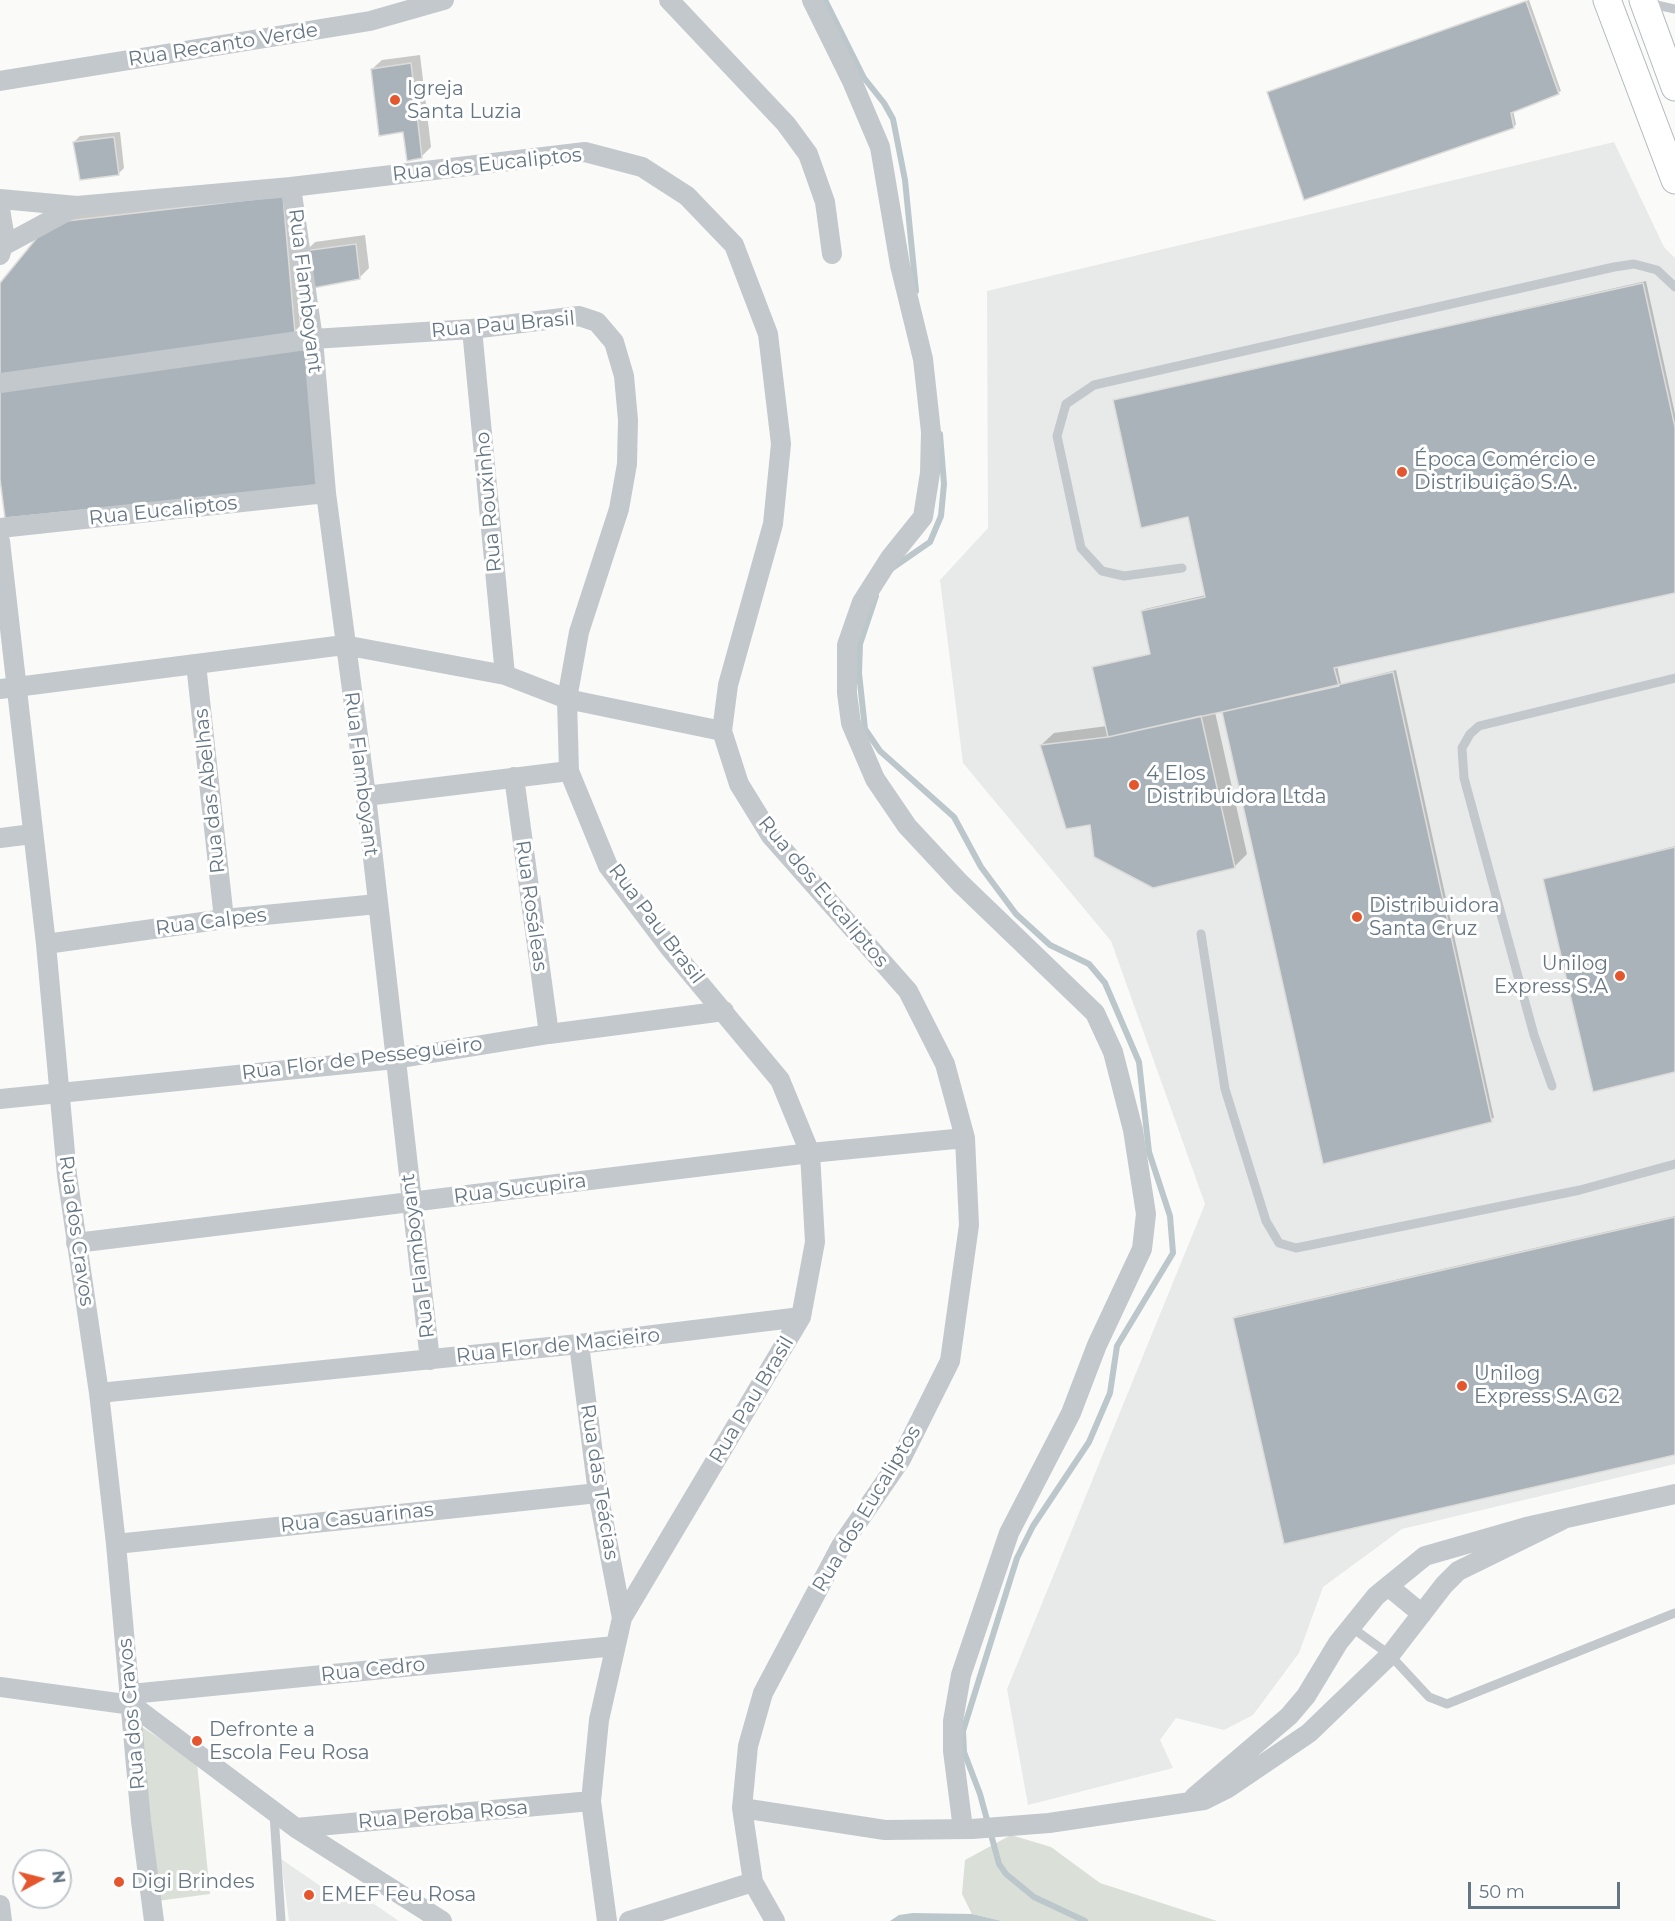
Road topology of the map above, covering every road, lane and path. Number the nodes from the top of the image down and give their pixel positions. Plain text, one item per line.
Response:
1 (444, 0) edge
2 (669, 0) edge
3 (812, 0) edge
4 (1607, 0) edge
5 (1643, 1) edge
6 (1675, 9) edge
7 (1674, 80) edge
8 (0, 81) edge
9 (1675, 180) edge
10 (291, 187) junction
11 (0, 199) edge
12 (77, 206) junction
13 (0, 209) edge
14 (2, 251) edge
15 (832, 254) dead end
16 (1675, 287) edge
17 (472, 329) junction
18 (313, 339) junction
19 (0, 383) edge
20 (326, 493) junction
21 (0, 528) edge
22 (0, 541) edge
23 (1182, 568) dead end
24 (344, 645) junction
25 (196, 664) junction
26 (505, 675) junction
27 (1675, 678) edge
28 (9, 688) edge
29 (567, 699) junction
30 (722, 732) junction
31 (569, 771) junction
32 (514, 777) junction
33 (366, 796) junction
34 (32, 834) junction
35 (0, 838) edge
36 (377, 904) junction
37 (224, 919) junction
38 (1201, 934) dead end
39 (46, 944) junction
40 (724, 1011) junction
41 (549, 1034) junction
42 (395, 1059) junction
43 (1552, 1086) dead end
44 (59, 1093) junction
45 (0, 1099) edge
46 (965, 1138) junction
47 (810, 1153) junction
48 (1675, 1164) edge
49 (411, 1203) junction
50 (76, 1243) junction
51 (801, 1317) junction
52 (579, 1344) junction
53 (430, 1360) junction
54 (99, 1393) junction
55 (598, 1492) junction
56 (1675, 1494) edge
57 (1562, 1520) junction
58 (116, 1544) junction
59 (1388, 1586) junction
60 (1675, 1613) edge
61 (1422, 1614) junction
62 (622, 1618) junction
63 (1351, 1627) junction
64 (615, 1646) junction
65 (1390, 1655) junction
66 (0, 1688) edge
67 (131, 1699) junction
68 (591, 1801) junction
69 (1188, 1802) junction
70 (742, 1808) junction
71 (274, 1811) junction
72 (296, 1828) junction
73 (967, 1829) junction
74 (753, 1882) junction
75 (0, 1905) edge
76 (2, 1921) edge
77 (154, 1921) edge
78 (281, 1921) edge
79 (442, 1921) edge
80 (607, 1921) edge
81 (629, 1921) edge
82 (775, 1921) edge

1 - 8 street, Rua Recanto Verde
2 - 15 street
3 - 73 street
4 - 9 main road
5 - 6 lane
5 - 7 main road
10 - 12 street, Rua dos Eucaliptos
10 - 18 street, Rua Flamboyant
10 - 30 street, Rua dos Eucaliptos
11 - 12 street, Rua dos Eucaliptos
12 - 14 street, Rua dos Eucaliptos
13 - 14 street
16 - 23 lane
17 - 18 street, Rua Pau Brasil
17 - 26 street, Rua Rouxinho
17 - 29 street, Rua Pau Brasil
18 - 19 street, Rua Pau Brasil
18 - 20 street, Rua Flamboyant
20 - 21 street, Rua Eucaliptos
20 - 24 street, Rua Flamboyant
22 - 28 street, Rua dos Cravos
24 - 25 street
24 - 26 street
24 - 33 street, Rua Flamboyant
25 - 28 street
25 - 37 street, Rua das Abelhas
26 - 29 street
27 - 43 lane
28 - 34 street, Rua dos Cravos
29 - 30 street
29 - 31 street, Rua Pau Brasil
30 - 46 street, Rua dos Eucaliptos
31 - 32 street
31 - 40 street, Rua Pau Brasil
32 - 33 street
32 - 41 street, Rua Rosáleas
33 - 36 street, Rua Flamboyant
34 - 35 street
34 - 39 street, Rua dos Cravos
36 - 37 street, Rua Calpes
36 - 42 street, Rua Flamboyant
37 - 39 street, Rua Calpes
38 - 48 lane
39 - 44 street, Rua dos Cravos
40 - 41 street, Rua Flor de Pessegueiro
40 - 47 street, Rua Pau Brasil
41 - 42 street, Rua Flor de Pessegueiro
42 - 44 street, Rua Flor de Pessegueiro
42 - 49 street, Rua Flamboyant
44 - 45 street, Rua Flor de Pessegueiro
44 - 50 street, Rua dos Cravos
46 - 47 street, Rua Sucupira
46 - 70 street, Rua dos Eucaliptos
47 - 49 street, Rua Sucupira
47 - 51 street, Rua Pau Brasil
49 - 50 street, Rua Sucupira
49 - 53 street, Rua Flamboyant
50 - 54 street, Rua dos Cravos
51 - 52 street, Rua Flor de Macieiro
51 - 62 street, Rua Pau Brasil
52 - 53 street, Rua Flor de Macieiro
52 - 55 street, Rua das Teácias
53 - 54 street, Rua Flor de Macieiro
54 - 58 street, Rua dos Cravos
55 - 58 street, Rua Casuarinas
55 - 62 street, Rua das Teácias
56 - 57 street
57 - 59 street
57 - 61 street
58 - 67 street, Rua dos Cravos
59 - 61 street
59 - 63 street
60 - 65 lane
61 - 65 street
62 - 64 street, Rua Pau Brasil
63 - 65 lane
63 - 69 street
64 - 67 street, Rua Cedro
64 - 68 street, Rua Pau Brasil
65 - 69 street
66 - 67 street, Rua Cedro
67 - 71 street
67 - 77 street, Rua dos Cravos
68 - 72 street, Rua Peroba Rosa
68 - 80 street, Rua Pau Brasil
69 - 73 street
70 - 73 street
70 - 74 street, Rua dos Eucaliptos
71 - 72 street
71 - 78 lane
72 - 79 street
74 - 81 street
74 - 82 street, Rua dos Eucaliptos
75 - 76 street

